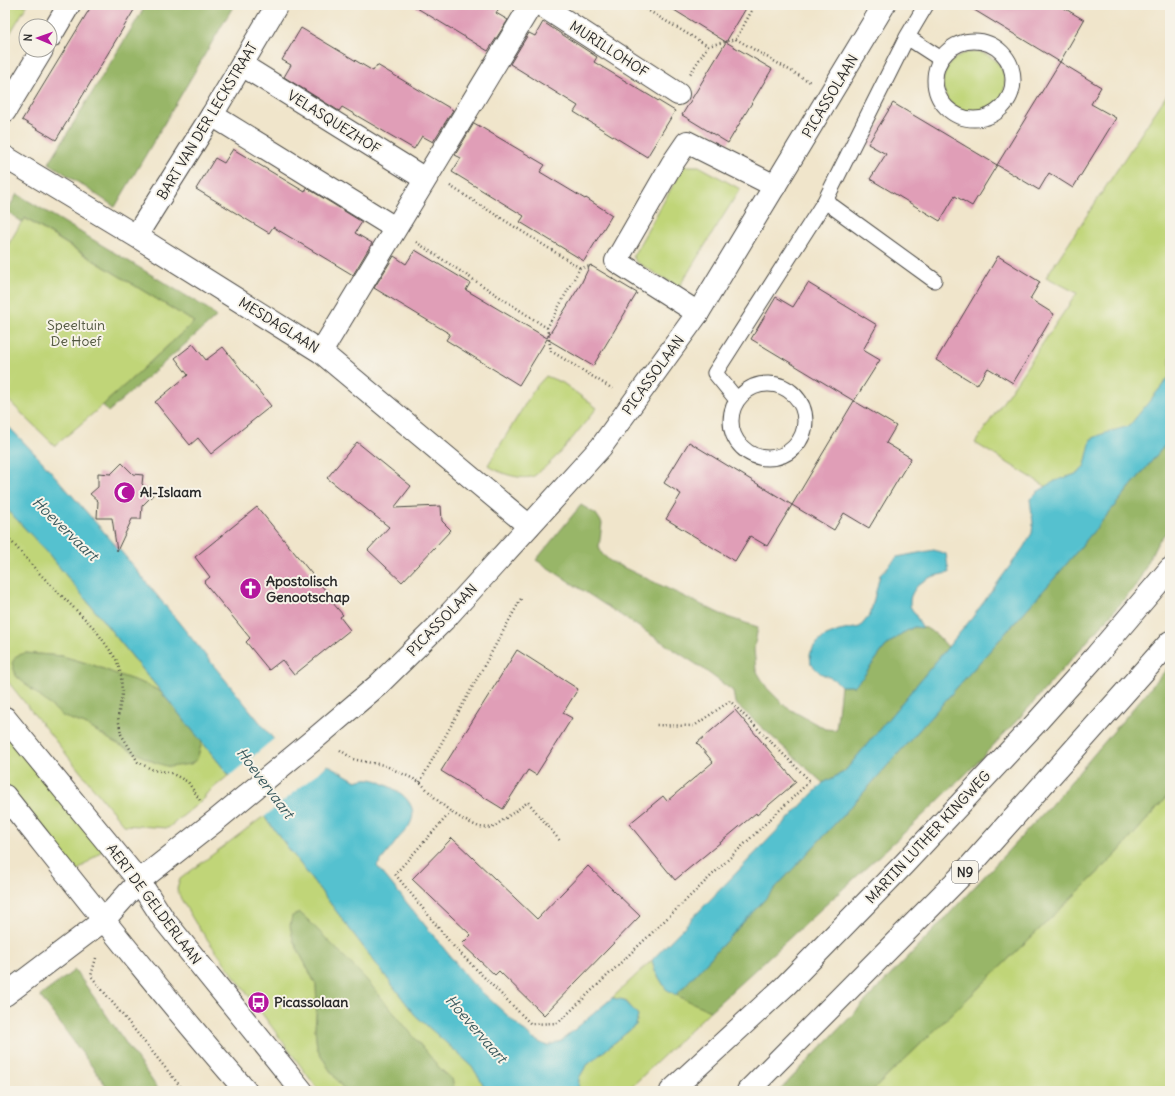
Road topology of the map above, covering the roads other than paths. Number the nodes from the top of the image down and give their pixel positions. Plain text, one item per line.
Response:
1 (69, 5) edge
2 (277, 5) edge
3 (531, 5) edge
4 (541, 5) edge
5 (884, 5) edge
6 (926, 5) edge
7 (58, 24) edge
8 (907, 37) junction
9 (37, 58) edge
10 (941, 59) junction
11 (242, 65) junction
12 (678, 94) road end
13 (5, 111) edge
14 (212, 115) junction
15 (5, 157) edge
16 (427, 176) junction
17 (775, 186) junction
18 (825, 201) junction
19 (395, 228) junction
20 (136, 236) junction
21 (934, 280) dead end
22 (698, 313) junction
23 (321, 352) junction
24 (737, 400) junction
25 (529, 526) junction
26 (1170, 569) edge
27 (1170, 642) edge
28 (5, 718) edge
29 (5, 796) edge
30 (139, 882) junction
31 (104, 920) junction
32 (5, 995) edge
33 (246, 1091) edge
34 (302, 1091) edge
35 (671, 1091) edge
36 (748, 1091) edge

1 - 7 main road
2 - 11 main road, BART VAN DER LECKSTRAAT
3 - 16 main road
4 - 12 main road, MURILLOHOF
5 - 17 main road, PICASSOLAAN
6 - 8 lane
8 - 10 lane
8 - 18 lane
9 - 13 main road
10 - 10 lane
11 - 14 main road, BART VAN DER LECKSTRAAT
11 - 16 main road, VELASQUEZHOF
14 - 19 main road
14 - 20 main road, BART VAN DER LECKSTRAAT
15 - 20 main road, MESDAGLAAN
16 - 19 main road
17 - 22 main road, PICASSOLAAN
17 - 22 main road
18 - 21 lane
18 - 24 lane
19 - 23 main road
20 - 23 main road, MESDAGLAAN
22 - 25 main road, PICASSOLAAN
23 - 25 main road, MESDAGLAAN
24 - 24 lane
25 - 30 main road, PICASSOLAAN
26 - 35 main road, MARTIN LUTHER KINGWEG
27 - 36 main road, N9
28 - 30 main road, AERT DE GELDERLAAN
29 - 31 main road
30 - 31 main road, PICASSOLAAN
30 - 34 main road, AERT DE GELDERLAAN
31 - 32 main road, PICASSOLAAN
31 - 33 main road

